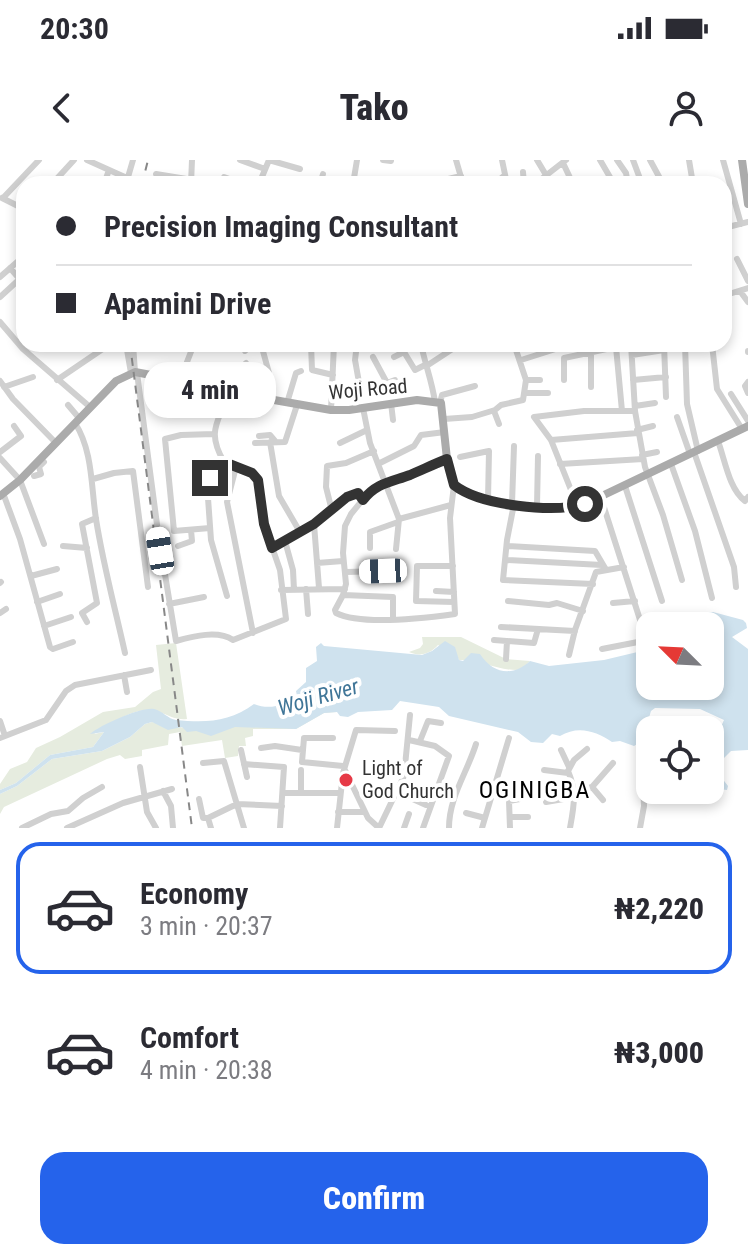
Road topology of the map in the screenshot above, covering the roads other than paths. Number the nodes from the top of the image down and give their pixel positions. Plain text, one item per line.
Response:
1 (74, 160) edge
2 (87, 160) edge
3 (107, 160) edge
4 (240, 160) edge
5 (269, 160) edge
6 (347, 160) edge
7 (502, 160) edge
8 (537, 160) edge
9 (600, 160) edge
10 (744, 160) edge
11 (37, 161) edge
12 (564, 161) edge
13 (357, 162) edge
14 (605, 168) junction
15 (107, 169) junction
16 (265, 169) junction
17 (300, 169) dead end
18 (523, 172) dead end
19 (156, 174) dead end
20 (595, 174) dead end
21 (505, 175) edge
22 (546, 175) joint
23 (22, 176) edge
24 (59, 176) edge
25 (106, 176) edge
26 (119, 176) edge
27 (165, 176) edge
28 (262, 176) edge
29 (523, 176) edge
30 (610, 176) edge
31 (748, 178) edge
32 (16, 183) edge
33 (732, 187) edge
34 (1, 198) edge
35 (748, 204) edge
36 (744, 223) edge
37 (737, 259) dead end
38 (16, 263) edge
39 (10, 268) junction
40 (16, 274) edge
41 (0, 277) edge
42 (748, 281) edge
43 (16, 285) edge
44 (748, 288) edge
45 (740, 291) junction
46 (732, 293) edge
47 (0, 297) edge
48 (748, 302) edge
49 (0, 322) edge
50 (16, 342) edge
51 (27, 352) edge
52 (98, 352) edge
53 (128, 352) edge
54 (133, 352) edge
55 (191, 352) edge
56 (263, 352) edge
57 (311, 352) edge
58 (334, 352) edge
59 (356, 352) edge
60 (424, 352) edge
61 (447, 352) edge
62 (518, 352) edge
63 (546, 352) edge
64 (582, 352) edge
65 (591, 352) edge
66 (617, 352) edge
67 (632, 352) edge
68 (644, 352) edge
69 (664, 352) edge
70 (685, 352) edge
71 (713, 352) edge
72 (632, 355) junction
73 (394, 357) dead end
74 (355, 360) junction
75 (521, 360) junction
76 (246, 363) dead end
77 (428, 364) junction
78 (301, 371) dead end
79 (134, 373) junction
80 (333, 375) junction
81 (33, 377) dead end
82 (254, 377) junction
83 (666, 377) junction
84 (57, 380) junction
85 (180, 380) junction
86 (395, 380) dead end
87 (526, 380) junction
88 (540, 380) dead end
89 (564, 380) dead end
90 (633, 380) junction
91 (748, 382) edge
92 (2, 384) edge
93 (199, 384) junction
94 (229, 386) junction
95 (475, 386) dead end
96 (591, 387) dead end
97 (360, 388) dead end
98 (238, 390) junction
99 (525, 393) junction
100 (548, 393) dead end
101 (748, 393) edge
102 (731, 394) dead end
103 (666, 397) dead end
104 (437, 402) junction
105 (391, 403) junction
106 (655, 403) dead end
107 (292, 404) junction
108 (68, 405) dead end
109 (90, 407) junction
110 (363, 408) junction
111 (635, 408) junction
112 (331, 410) junction
113 (494, 411) junction
114 (622, 411) junction
115 (220, 413) junction
116 (677, 417) dead end
117 (444, 419) junction
118 (77, 420) junction
119 (393, 420) dead end
120 (499, 424) dead end
121 (746, 425) edge
122 (14, 426) dead end
123 (653, 426) dead end
124 (367, 430) junction
125 (445, 432) junction
126 (638, 432) junction
127 (214, 434) junction
128 (257, 439) dead end
129 (551, 440) junction
130 (718, 441) junction
131 (273, 442) junction
132 (56, 443) junction
133 (340, 443) dead end
134 (514, 446) dead end
135 (374, 451) junction
136 (657, 452) dead end
137 (694, 452) junction
138 (0, 455) edge
139 (538, 456) dead end
140 (460, 457) dead end
141 (643, 457) junction
142 (447, 459) junction
143 (44, 462) dead end
144 (224, 462) junction
145 (378, 464) junction
146 (560, 464) junction
147 (671, 464) junction
148 (236, 467) junction
149 (648, 475) junction
150 (34, 476) dead end
151 (93, 479) junction
152 (20, 480) junction
153 (385, 482) junction
154 (454, 485) junction
155 (625, 486) junction
156 (2, 494) edge
157 (748, 497) edge
158 (601, 498) junction
159 (363, 500) junction
160 (488, 500) junction
161 (513, 504) junction
162 (451, 505) junction
163 (537, 506) junction
164 (573, 507) junction
165 (332, 511) junction
166 (96, 518) junction
167 (399, 520) junction
168 (314, 524) junction
169 (210, 528) junction
170 (191, 530) junction
171 (300, 532) junction
172 (285, 541) junction
173 (44, 544) dead end
174 (63, 546) dead end
175 (178, 546) dead end
176 (508, 546) junction
177 (87, 548) junction
178 (272, 548) junction
179 (370, 548) dead end
180 (396, 549) dead end
181 (507, 560) junction
182 (343, 561) junction
183 (317, 563) junction
184 (453, 566) junction
185 (603, 567) junction
186 (624, 567) junction
187 (57, 569) dead end
188 (383, 571) dead end
189 (346, 572) junction
190 (31, 576) junction
191 (682, 580) dead end
192 (593, 584) junction
193 (148, 587) dead end
194 (736, 587) dead end
195 (319, 588) junction
196 (306, 589) junction
197 (281, 590) junction
198 (294, 590) junction
199 (436, 591) dead end
200 (344, 592) junction
201 (454, 592) junction
202 (60, 594) dead end
203 (227, 596) dead end
204 (204, 597) dead end
205 (712, 598) dead end
206 (508, 601) dead end
207 (635, 601) junction
208 (662, 601) dead end
209 (37, 602) junction
210 (454, 602) junction
211 (613, 603) dead end
212 (169, 604) junction
213 (583, 611) junction
214 (308, 614) dead end
215 (71, 617) dead end
216 (393, 618) junction
217 (87, 622) dead end
218 (44, 626) junction
219 (501, 627) dead end
220 (538, 629) junction
221 (575, 631) junction
222 (253, 633) junction
223 (494, 640) dead end
224 (507, 641) junction
225 (73, 642) dead end
226 (602, 649) dead end
227 (125, 653) dead end
228 (569, 655) dead end
229 (506, 659) dead end
230 (151, 670) dead end
231 (124, 675) junction
232 (127, 692) dead end
233 (410, 715) dead end
234 (0, 721) edge
235 (441, 723) dead end
236 (395, 731) dead end
237 (2, 737) edge
238 (333, 738) dead end
239 (509, 738) dead end
240 (409, 740) junction
241 (420, 741) junction
242 (476, 744) dead end
243 (261, 748) dead end
244 (587, 749) dead end
245 (241, 750) dead end
246 (302, 750) junction
247 (561, 750) dead end
248 (203, 763) dead end
249 (613, 763) dead end
250 (244, 764) junction
251 (140, 767) dead end
252 (346, 769) junction
253 (301, 770) dead end
254 (544, 770) dead end
255 (569, 770) junction
256 (247, 777) dead end
257 (102, 787) dead end
258 (592, 787) junction
259 (526, 788) dead end
260 (172, 789) dead end
261 (163, 791) junction
262 (397, 792) junction
263 (283, 793) junction
264 (301, 793) junction
265 (340, 793) junction
266 (575, 794) junction
267 (144, 796) junction
268 (199, 799) dead end
269 (603, 800) dead end
270 (546, 802) dead end
271 (237, 804) junction
272 (644, 804) edge
273 (426, 805) dead end
274 (282, 806) junction
275 (338, 812) junction
276 (365, 812) junction
277 (466, 813) dead end
278 (409, 814) dead end
279 (510, 817) junction
280 (528, 817) dead end
281 (208, 818) junction
282 (485, 818) junction
283 (30, 826) edge
284 (22, 828) edge
285 (67, 828) edge
286 (156, 828) edge
287 (173, 828) edge
288 (211, 828) edge
289 (244, 828) edge
290 (280, 828) edge
291 (337, 828) edge
292 (379, 828) edge
293 (404, 828) edge
294 (423, 828) edge
295 (449, 828) edge
296 (482, 828) edge
297 (510, 828) edge
298 (570, 828) edge
299 (640, 828) edge

1 - 24 street
2 - 15 street
3 - 15 street
4 - 16 street
5 - 16 street
5 - 17 street
6 - 13 street
7 - 21 street
8 - 22 street
9 - 14 street
10 - 31 main road
10 - 35 main road
11 - 23 street
12 - 22 street
14 - 20 street
14 - 30 street
15 - 25 street
15 - 26 street
16 - 28 street
18 - 29 street
19 - 27 street
32 - 34 street
33 - 36 street
37 - 42 street
38 - 39 street
39 - 40 street
39 - 41 street
43 - 47 street
44 - 45 street
45 - 46 street
45 - 48 street
49 - 50 street
51 - 84 street
52 - 84 street
53 - 79 street
54 - 79 street
55 - 85 street
56 - 82 street
57 - 80 street
58 - 80 street
59 - 74 street
60 - 77 street
61 - 77 street
62 - 75 street
63 - 75 street
64 - 89 street
65 - 96 street
66 - 114 street
67 - 72 street
68 - 72 street
69 - 83 street
70 - 137 street
71 - 121 street
72 - 90 street
73 - 77 street
74 - 86 street
74 - 97 street
75 - 87 street
76 - 82 street
77 - 104 street
78 - 107 street
79 - 85 main road, Woji Road
79 - 109 main road
79 - 212 street
80 - 112 street
81 - 92 street
82 - 98 street
83 - 90 street
83 - 103 street
84 - 109 street
85 - 93 main road, Woji Road
87 - 88 street
87 - 99 street
90 - 111 street
91 - 101 street
92 - 132 street
93 - 94 main road, Woji Road
93 - 115 street
94 - 98 main road, Woji Road
94 - 115 street
95 - 104 street
98 - 107 main road, Woji Road
99 - 100 street
99 - 113 street
102 - 121 street
104 - 105 main road, Woji Road
104 - 117 main road
105 - 110 main road, Woji Road
105 - 119 street
106 - 111 street
107 - 112 main road, Woji Road
107 - 131 street
108 - 118 street
109 - 118 main road
110 - 112 main road, Woji Road
110 - 124 street
111 - 114 street
111 - 126 street
113 - 117 street
113 - 120 street
114 - 129 street
115 - 127 street
116 - 137 street
117 - 125 main road
118 - 132 main road
118 - 151 street
121 - 130 main road
122 - 138 street
123 - 126 street
124 - 133 street
124 - 135 street
125 - 142 main road
125 - 145 street
126 - 129 street
126 - 141 street
127 - 144 street
127 - 170 street
128 - 131 street
129 - 146 street
130 - 137 main road
130 - 157 street
131 - 171 street
132 - 152 main road
134 - 161 street
135 - 145 street
135 - 165 street
136 - 141 street
137 - 147 main road
137 - 194 street
138 - 152 street
139 - 163 street
140 - 160 street
141 - 146 street
141 - 149 street
142 - 153 street
142 - 154 main road
143 - 150 street
144 - 148 street
144 - 169 street
145 - 153 street
146 - 164 street
147 - 149 main road
147 - 205 street
148 - 178 street
148 - 222 street
149 - 155 main road
149 - 191 street
151 - 166 street
151 - 193 street
152 - 156 main road
152 - 173 street
153 - 159 street
153 - 167 street
154 - 160 main road
154 - 162 street
155 - 158 main road
155 - 208 street
156 - 190 street
158 - 164 main road
158 - 186 street
159 - 165 street
159 - 182 street
160 - 161 main road
161 - 163 main road
161 - 176 street
162 - 167 street
162 - 184 street
163 - 164 main road
165 - 168 street
166 - 177 street
166 - 227 street
167 - 179 street
167 - 180 street
168 - 171 street
168 - 183 street
169 - 170 street
169 - 203 street
170 - 175 street
171 - 172 street
172 - 178 street
172 - 198 street
174 - 177 street
176 - 181 street
176 - 185 street
177 - 217 street
178 - 197 street
181 - 185 street
181 - 192 street
182 - 183 street
182 - 189 street
183 - 195 street
184 - 201 street
184 - 210 street
185 - 186 street
185 - 192 street
186 - 207 street
187 - 190 street
188 - 189 street
189 - 200 street
190 - 209 street
192 - 213 street
195 - 196 street
195 - 200 street
196 - 198 street
196 - 214 street
197 - 198 street
197 - 222 street
199 - 201 street
200 - 216 street
200 - 216 street
201 - 210 street
202 - 209 street
204 - 212 street
206 - 213 street
207 - 211 street
207 - 226 street
209 - 218 street
210 - 216 street
212 - 222 street
213 - 221 street
215 - 218 street
218 - 225 street
219 - 220 street
220 - 221 street
220 - 224 street
221 - 228 street
223 - 224 street
224 - 229 street
230 - 231 street
231 - 232 street
231 - 237 street
233 - 240 street
234 - 237 street
235 - 241 street
236 - 252 street
238 - 246 street
239 - 282 street
240 - 241 street
240 - 262 street
241 - 294 street
242 - 295 street
243 - 246 street
244 - 255 street
245 - 250 street
246 - 252 street
247 - 255 street
248 - 271 street
249 - 258 street
250 - 256 street
250 - 263 street
251 - 267 street
252 - 265 street
252 - 276 street
253 - 264 street
254 - 255 street
255 - 266 street
257 - 283 street
258 - 266 street
258 - 269 street
259 - 279 street
260 - 261 street
261 - 267 street
261 - 287 street
262 - 273 street
262 - 292 street
263 - 264 street
263 - 274 street
264 - 265 street
265 - 275 street
266 - 270 street
266 - 298 street
267 - 285 street
267 - 286 street
268 - 281 street
271 - 274 street
271 - 281 street
271 - 289 street
272 - 299 street
274 - 290 street
275 - 276 street
275 - 291 street
276 - 292 street
277 - 282 street
278 - 293 street
279 - 280 street
279 - 297 street
281 - 288 street
282 - 296 street
283 - 284 street

